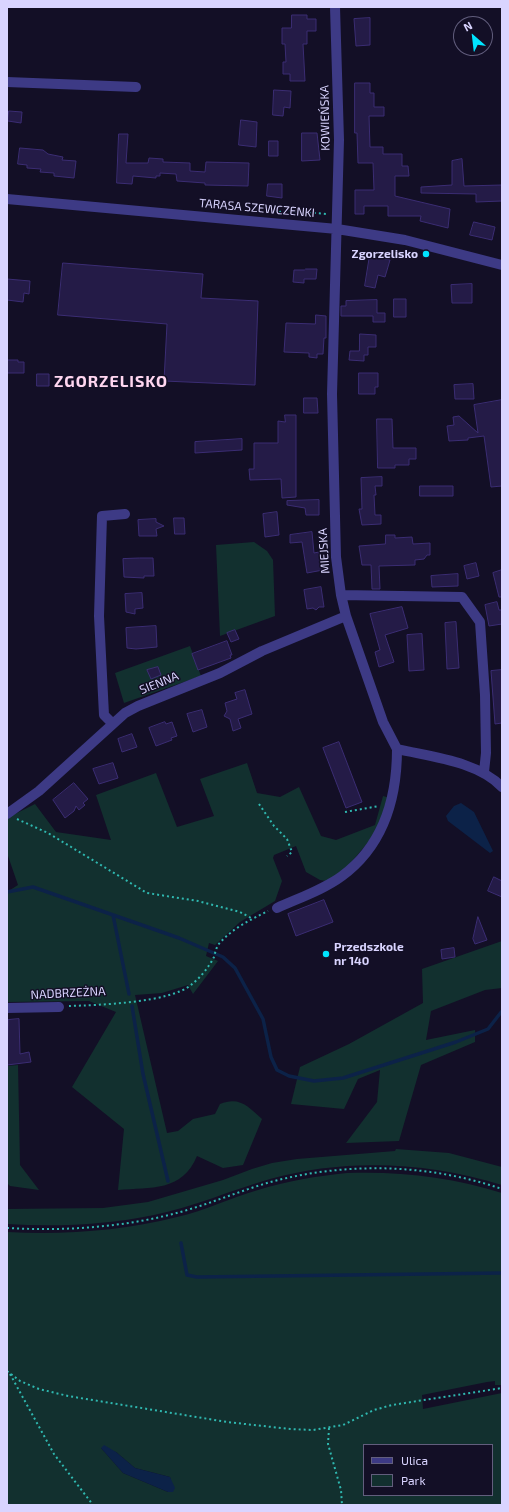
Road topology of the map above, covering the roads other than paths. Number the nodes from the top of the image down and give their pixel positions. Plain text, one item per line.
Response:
1 (336, 7) edge
2 (7, 82) edge
3 (136, 87) dead end
4 (7, 199) edge
5 (337, 229) junction
6 (502, 265) edge
7 (125, 514) dead end
8 (341, 595) junction
9 (346, 616) junction
10 (113, 724) junction
11 (397, 749) junction
12 (484, 772) junction
13 (502, 787) edge
14 (8, 813) edge
15 (277, 908) road end
16 (60, 1007) road end
17 (7, 1008) edge

1 - 5 street, KOWIEŃSKA
2 - 3 street
4 - 5 street, TARASA SZEWCZENKI
5 - 6 street, TARASA SZEWCZENKI
5 - 8 street, MIEJSKA
7 - 10 street
8 - 9 street, MIEJSKA
8 - 12 street
9 - 10 street, SIENNA
9 - 11 street, MIEJSKA
10 - 14 street, SIENNA
11 - 12 street
11 - 15 street
12 - 13 street
16 - 17 street, NADBRZEŻNA

